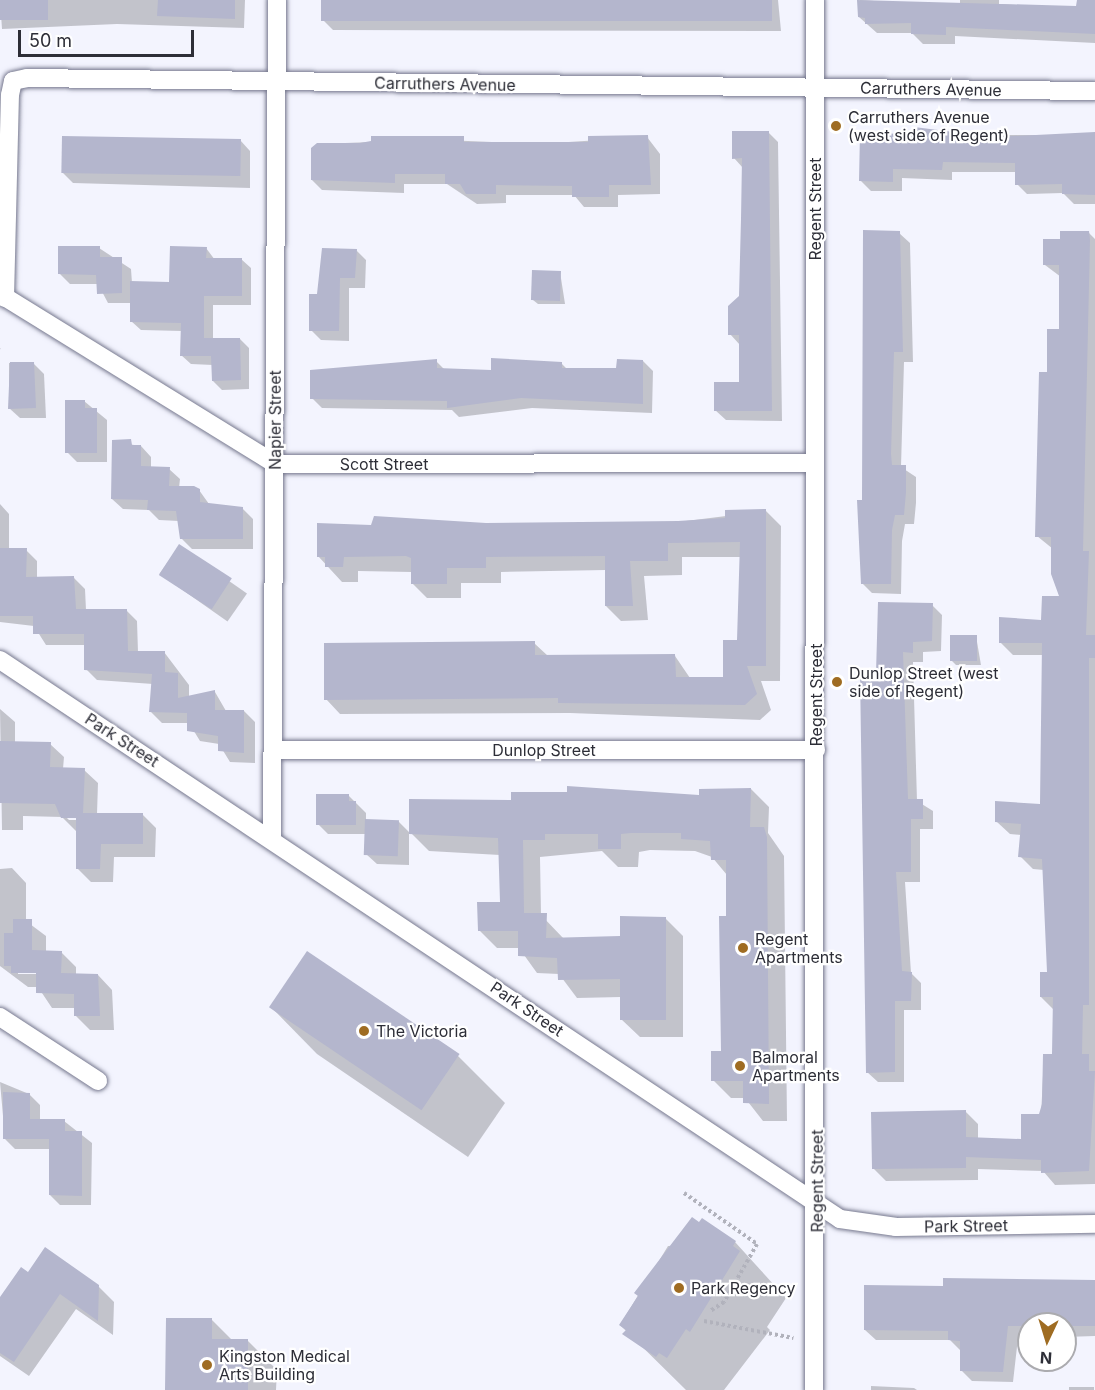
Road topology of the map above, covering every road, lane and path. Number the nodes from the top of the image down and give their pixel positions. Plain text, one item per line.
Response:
1 (276, 0) edge
2 (815, 0) edge
3 (276, 82) junction
4 (815, 88) junction
5 (1095, 91) edge
6 (3, 296) edge
7 (815, 463) junction
8 (275, 464) junction
9 (0, 660) edge
10 (273, 750) junction
11 (816, 750) junction
12 (272, 839) junction
13 (0, 1017) edge
14 (98, 1081) dead end
15 (684, 1193) dead end
16 (817, 1205) junction
17 (1095, 1224) edge
18 (710, 1311) dead end
19 (704, 1321) dead end
20 (794, 1338) dead end
21 (814, 1390) edge

1 - 3 street, Napier Street
2 - 4 street, Regent Street
3 - 4 street, Carruthers Avenue
3 - 6 street, Carruthers Avenue
3 - 8 street, Napier Street
4 - 5 street, Carruthers Avenue
4 - 7 street, Regent Street
6 - 8 street
7 - 8 street, Scott Street
7 - 11 street, Regent Street
8 - 10 street, Napier Street
9 - 12 street, Park Street
10 - 11 street, Dunlop Street
10 - 12 street, Napier Street
11 - 16 street, Regent Street
12 - 16 street, Park Street
13 - 14 street
15 - 18 path
16 - 17 street, Park Street
16 - 21 street, Regent Street
19 - 20 path

